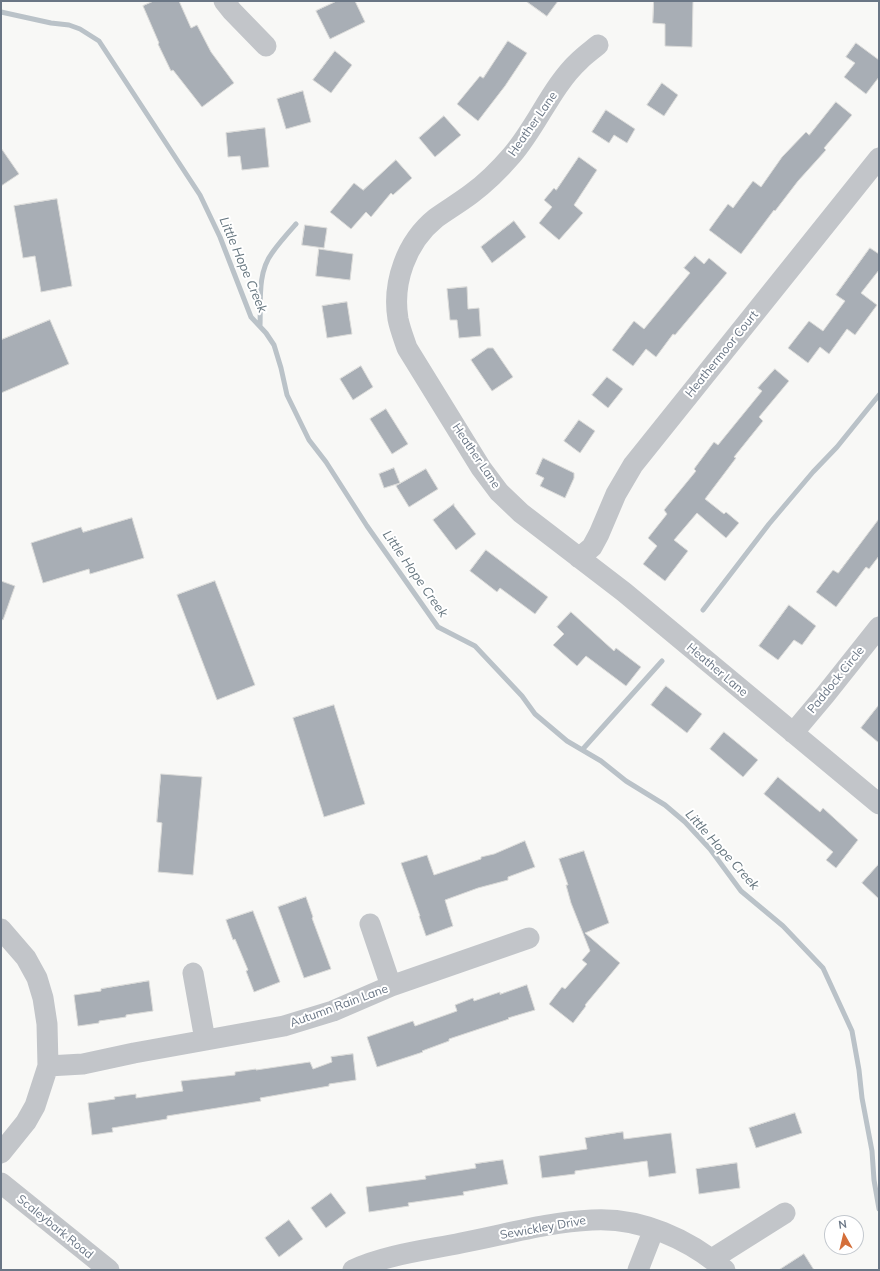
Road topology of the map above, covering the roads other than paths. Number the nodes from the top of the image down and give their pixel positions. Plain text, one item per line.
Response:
1 (224, 1) edge
2 (598, 45) dead end
3 (266, 46) dead end
4 (879, 158) edge
5 (579, 558) junction
6 (879, 626) edge
7 (793, 732) junction
8 (879, 804) edge
9 (370, 924) dead end
10 (1, 929) edge
11 (529, 938) dead end
12 (193, 974) dead end
13 (391, 986) junction
14 (205, 1040) junction
15 (48, 1066) junction
16 (1, 1153) edge
17 (1, 1183) edge
18 (785, 1213) dead end
19 (654, 1229) junction
20 (718, 1265) edge
21 (109, 1270) edge
22 (353, 1270) edge
23 (638, 1270) edge

1 - 3 street
2 - 5 street, Heather Lane
4 - 5 street, Heathermoor Court
5 - 7 street, Heather Lane
6 - 7 street, Paddock Circle
7 - 8 street, Heather Lane
9 - 13 street
10 - 15 street
11 - 13 street, Autumn Rain Lane
12 - 14 street
13 - 14 street, Autumn Rain Lane
14 - 15 street, Autumn Rain Lane
15 - 16 street
17 - 21 street, Scaleybark Road
18 - 20 street
19 - 20 street, Sewickley Drive
19 - 22 street, Sewickley Drive
19 - 23 street

